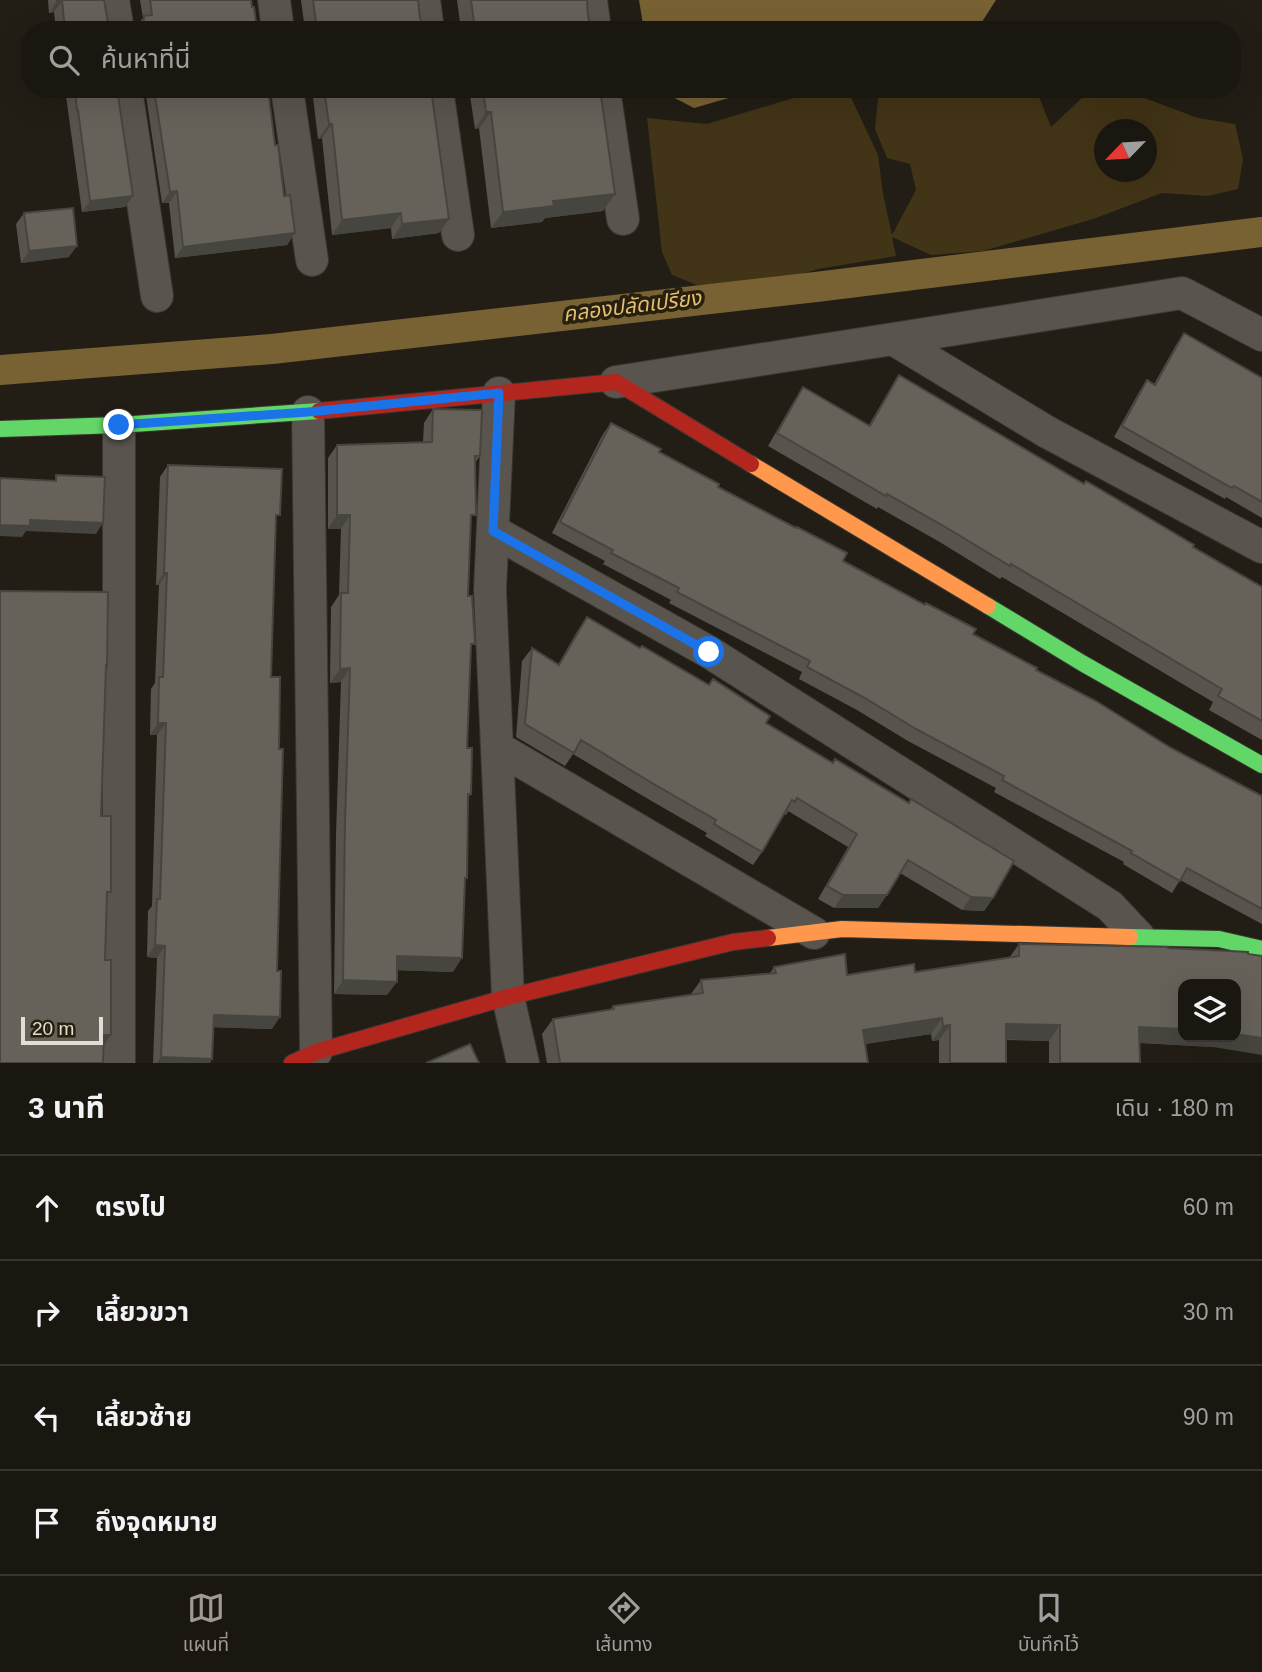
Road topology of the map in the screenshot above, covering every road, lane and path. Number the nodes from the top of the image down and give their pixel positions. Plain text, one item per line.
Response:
1 (113, 0) edge
2 (274, 0) edge
3 (424, 0) edge
4 (590, 0) edge
5 (116, 21) edge
6 (277, 21) edge
7 (427, 21) edge
8 (594, 21) edge
9 (127, 98) edge
10 (288, 98) edge
11 (438, 98) edge
12 (605, 98) edge
13 (623, 219) dead end
14 (458, 234) dead end
15 (312, 260) dead end
16 (157, 296) dead end
17 (1262, 335) edge
18 (893, 339) junction
19 (616, 382) junction
20 (499, 393) junction
21 (308, 412) junction
22 (119, 425) junction
23 (0, 429) edge
24 (493, 531) junction
25 (1262, 547) edge
26 (498, 748) junction
27 (1262, 765) edge
28 (814, 933) junction
29 (1139, 937) junction
30 (1262, 949) edge
31 (508, 998) junction
32 (304, 1057) edge
33 (119, 1063) edge
34 (523, 1063) edge

1 - 5 street
2 - 6 street
3 - 7 street
4 - 8 street
9 - 16 street
10 - 15 street
11 - 14 street
12 - 13 street
17 - 18 street
18 - 19 street
18 - 25 street
19 - 20 street
19 - 27 street
20 - 21 street
20 - 24 street
21 - 22 street
21 - 32 street
22 - 23 street
22 - 33 street
24 - 26 street
24 - 29 street
26 - 28 street
26 - 31 street
28 - 29 street
28 - 31 street
29 - 30 street
31 - 32 street
31 - 34 street

